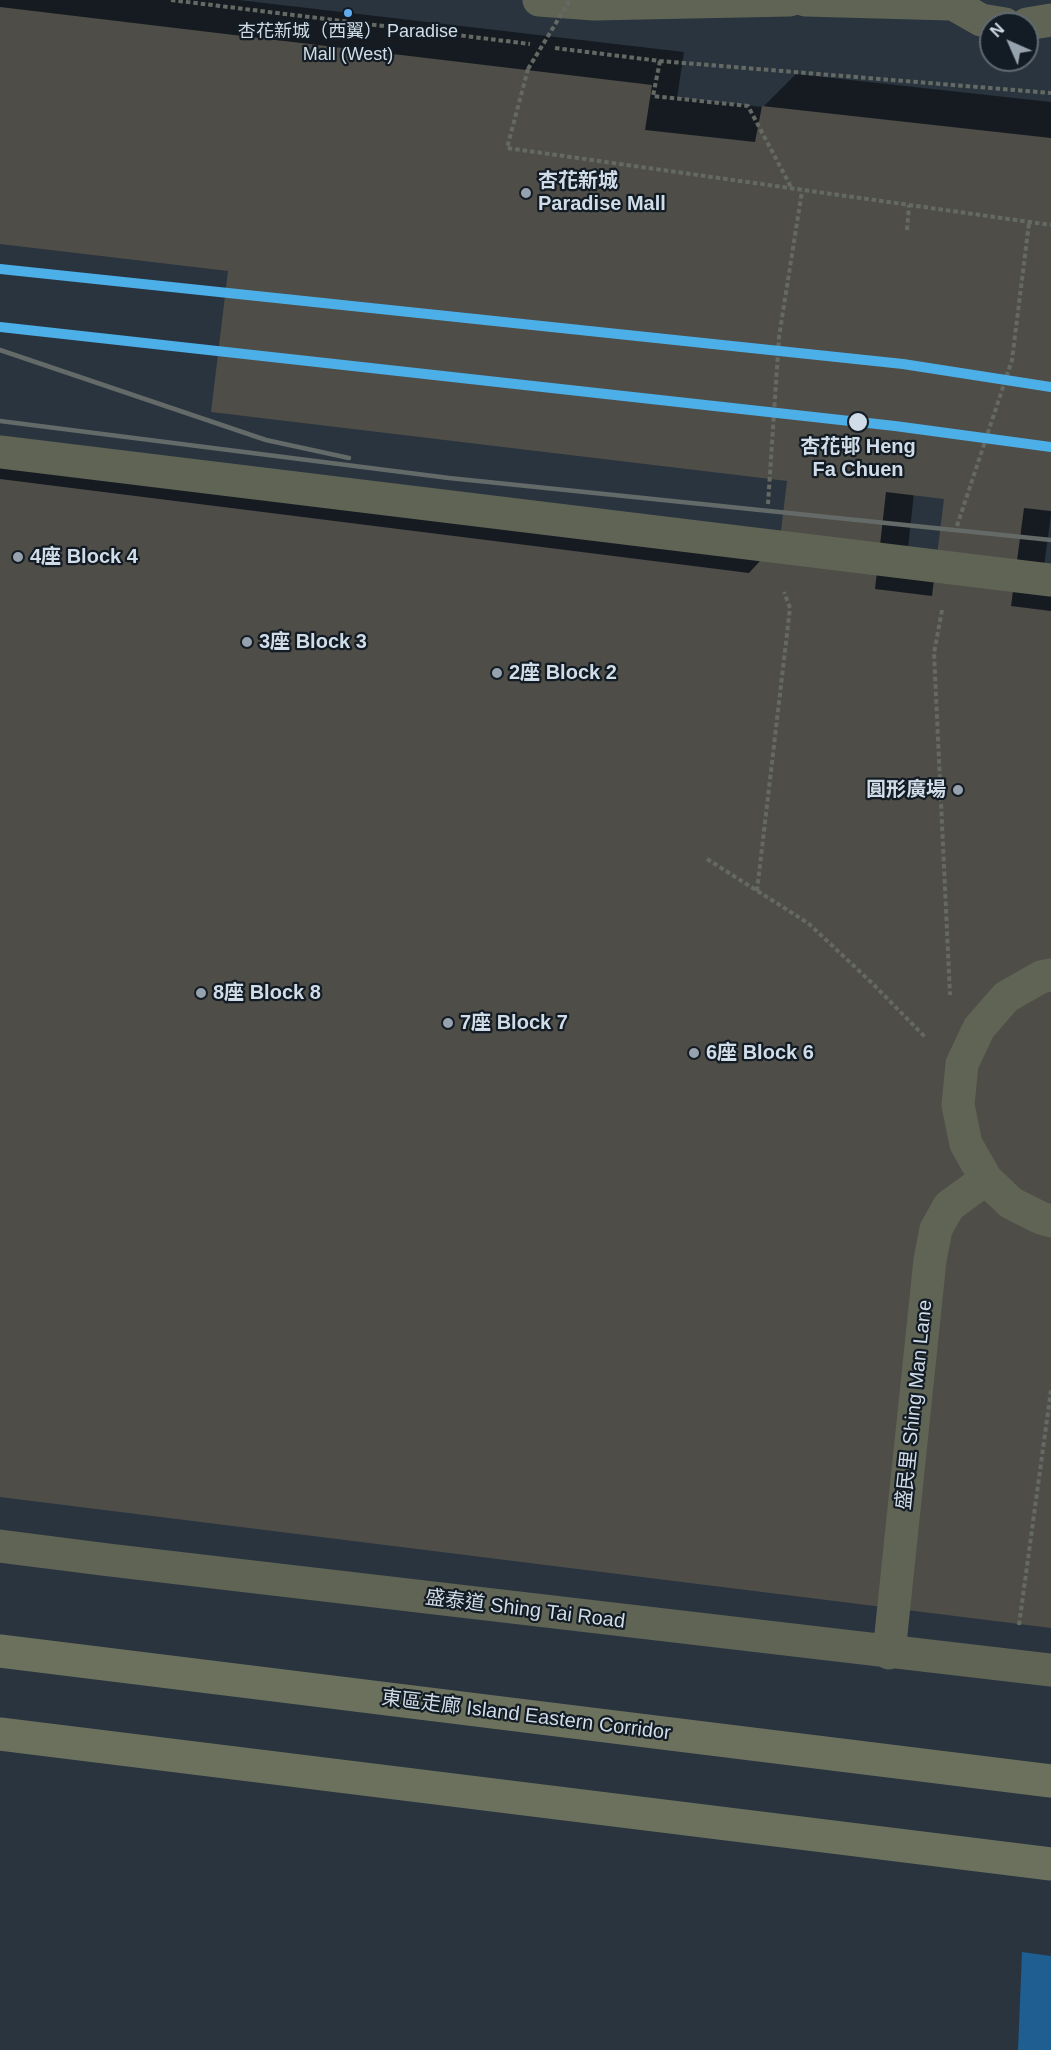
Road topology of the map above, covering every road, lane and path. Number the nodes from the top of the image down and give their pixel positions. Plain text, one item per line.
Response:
1 (171, 0) edge
2 (539, 0) edge
3 (570, 0) edge
4 (790, 0) edge
5 (805, 0) edge
6 (948, 2) edge
7 (979, 19) edge
8 (660, 61) junction
9 (1051, 93) edge
10 (791, 188) junction
11 (802, 191) junction
12 (909, 205) junction
13 (1029, 223) junction
14 (1051, 225) edge
15 (907, 230) dead end
16 (0, 452) edge
17 (768, 508) dead end
18 (956, 531) dead end
19 (1051, 580) edge
20 (782, 586) dead end
21 (942, 609) dead end
22 (707, 859) dead end
23 (757, 891) junction
24 (1051, 975) edge
25 (950, 999) dead end
26 (962, 1064) junction
27 (986, 1179) junction
28 (1051, 1221) edge
29 (1051, 1390) edge
30 (0, 1546) edge
31 (0, 1651) edge
32 (889, 1653) junction
33 (1014, 1667) junction
34 (1051, 1671) edge
35 (0, 1734) edge
36 (1051, 1781) edge
37 (1051, 1864) edge

1 - 8 path
2 - 4 street
3 - 10 path, bridge
5 - 6 street
6 - 7 street
8 - 9 path
8 - 10 path
10 - 11 path
11 - 12 path
11 - 17 path
12 - 13 path
12 - 15 path
13 - 14 path
13 - 18 path
16 - 19 street
20 - 23 path
21 - 25 path
22 - 23 path
23 - 26 path
24 - 26 street
26 - 27 street
27 - 28 street
27 - 32 street, 盛民里 Shing Man Lane
29 - 33 path
30 - 32 street, 盛泰道 Shing Tai Road
31 - 36 highway, 東區走廊 Island Eastern Corridor
32 - 33 street, 盛泰道 Shing Tai Road
33 - 34 street, 盛泰道 Shing Tai Road
35 - 37 highway

